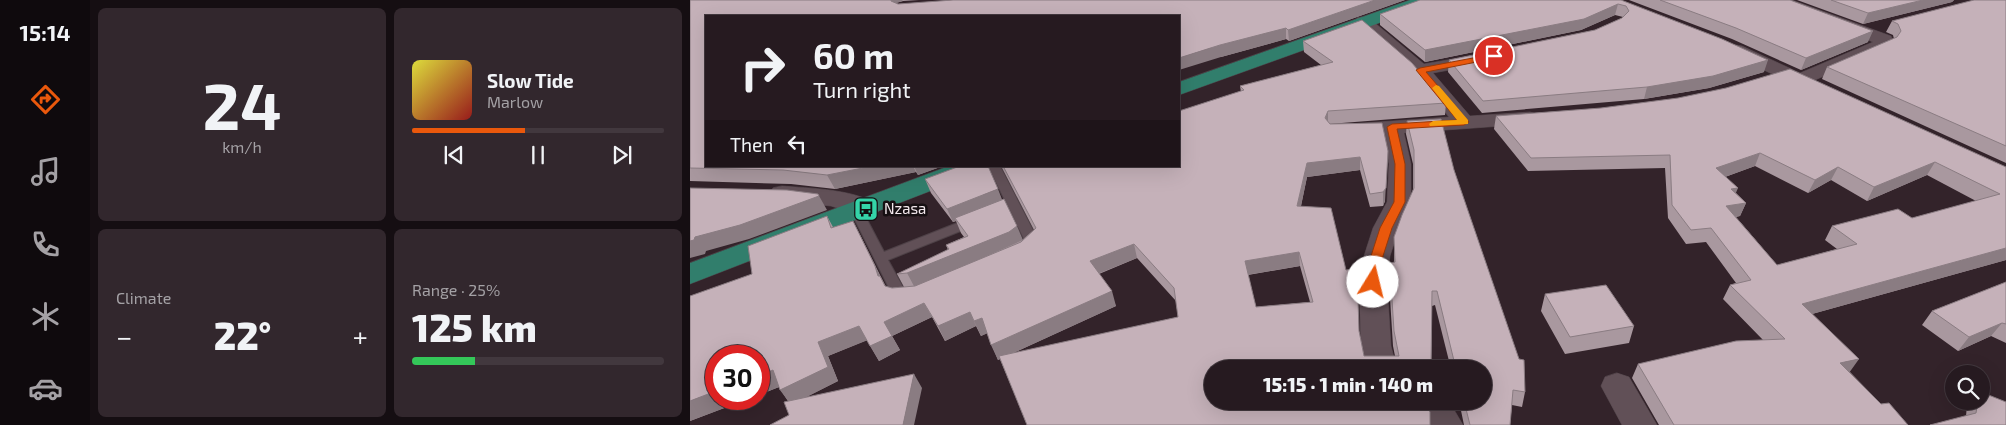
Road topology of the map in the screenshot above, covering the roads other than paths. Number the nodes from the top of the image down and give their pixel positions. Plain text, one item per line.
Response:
1 (1426, 0) edge
2 (1777, 0) edge
3 (1363, 22) junction
4 (1890, 24) dead end
5 (1864, 31) junction
6 (1717, 42) edge
7 (1498, 55) edge
8 (1420, 70) junction
9 (1792, 77) junction
10 (1758, 82) edge
11 (1180, 89) edge
12 (1834, 95) edge
13 (1549, 116) edge
14 (1464, 122) junction
15 (1392, 127) junction
16 (1338, 130) edge
17 (970, 167) edge
18 (994, 167) edge
19 (762, 193) edge
20 (862, 210) junction
21 (986, 216) edge
22 (1011, 255) edge
23 (881, 258) junction
24 (690, 274) edge
25 (917, 295) edge
26 (1378, 360) edge
27 (1618, 386) dead end
28 (1437, 410) edge
29 (1446, 425) edge
30 (1640, 425) edge

1 - 3 main road
2 - 5 street
3 - 8 street
3 - 11 main road
4 - 5 street
5 - 9 street
6 - 9 street
7 - 8 street
8 - 14 street
9 - 10 street
9 - 12 street
13 - 14 street
14 - 15 street
15 - 16 street
15 - 26 street
17 - 20 main road
18 - 22 lane
19 - 20 main road
20 - 23 lane
20 - 24 main road
21 - 23 lane
23 - 25 lane
27 - 30 street
28 - 29 street

